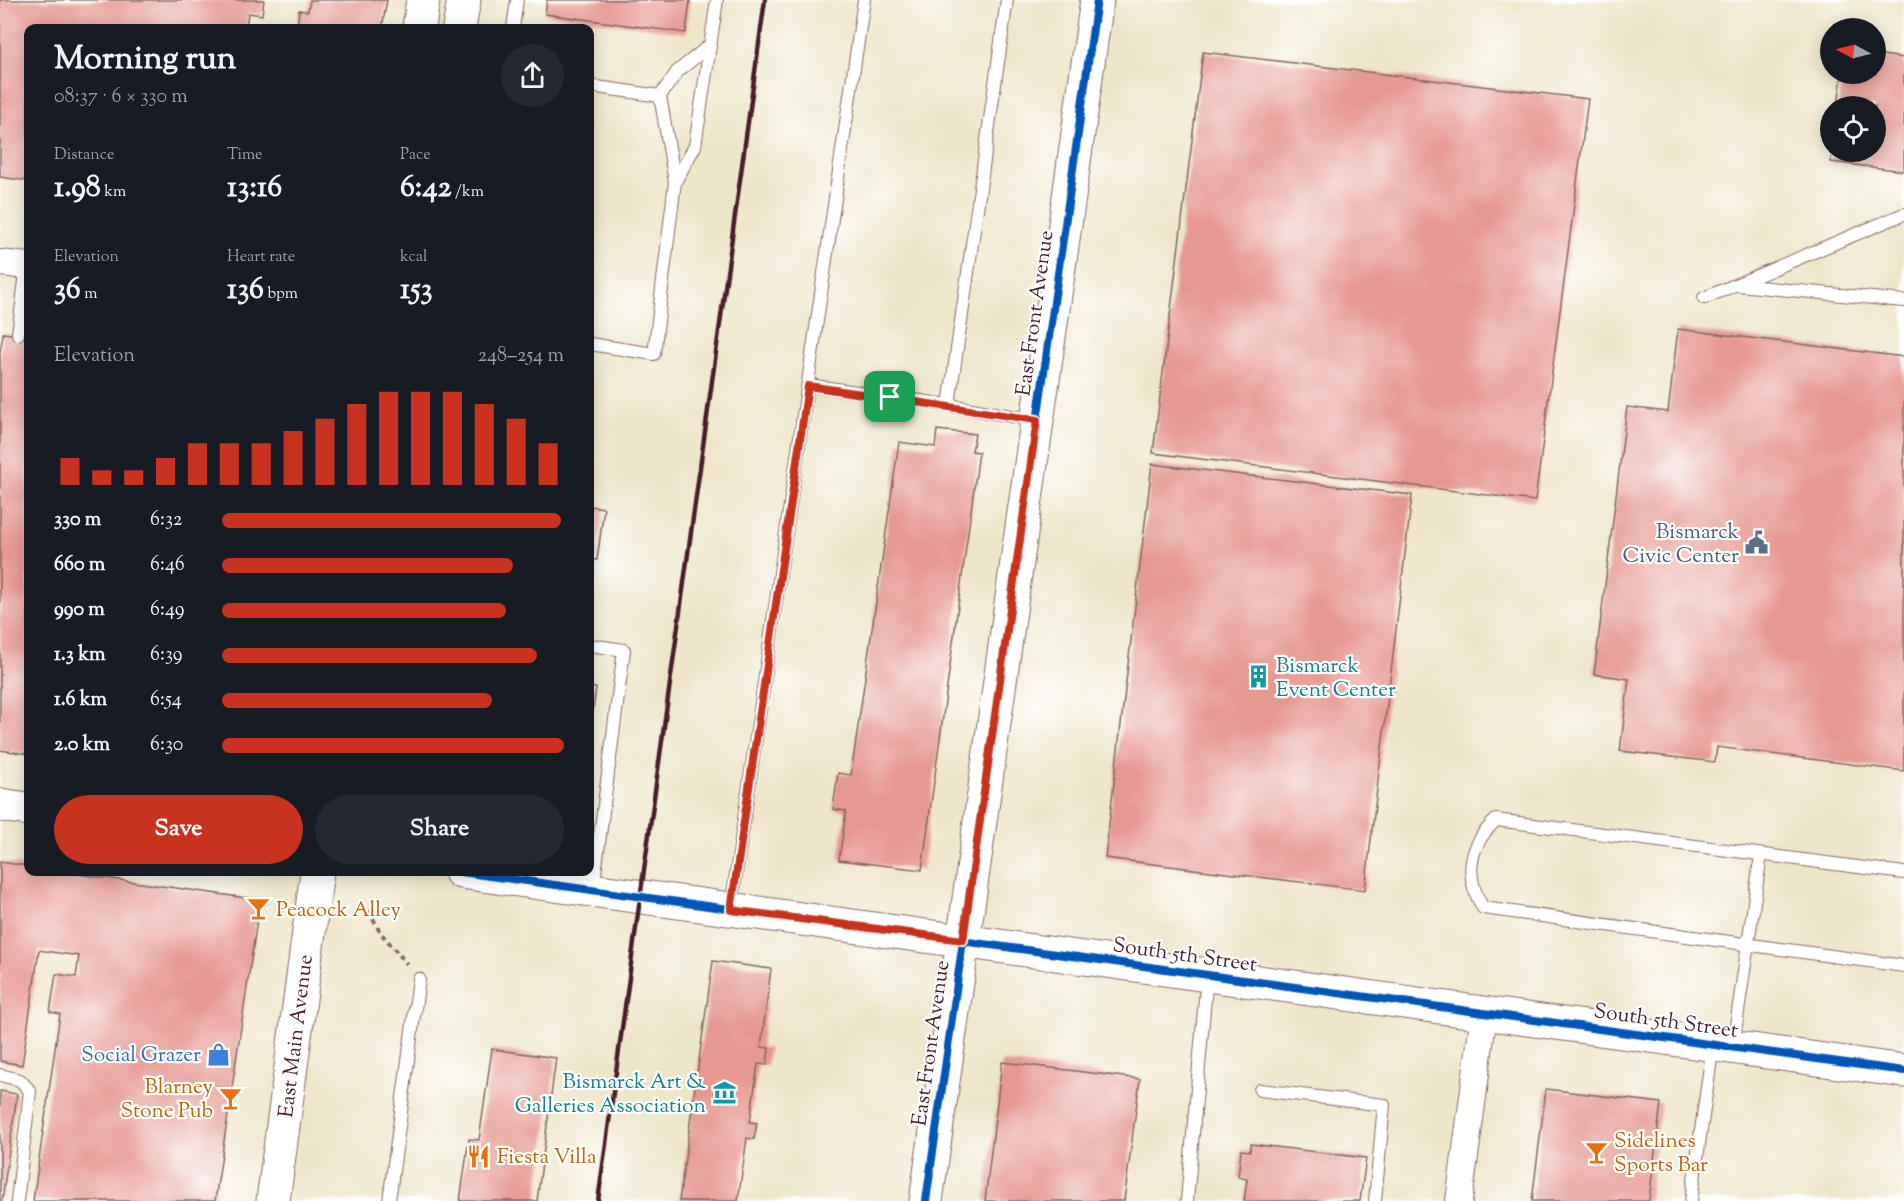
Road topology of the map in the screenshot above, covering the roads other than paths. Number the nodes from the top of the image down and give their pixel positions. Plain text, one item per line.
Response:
1 (423, 0) edge
2 (464, 0) edge
3 (517, 0) edge
4 (717, 0) edge
5 (864, 0) edge
6 (1007, 0) edge
7 (1096, 0) edge
8 (420, 24) edge
9 (460, 24) edge
10 (514, 24) edge
11 (710, 45) junction
12 (594, 87) edge
13 (660, 96) junction
14 (675, 182) junction
15 (1904, 214) edge
16 (0, 263) edge
17 (24, 266) edge
18 (1736, 285) junction
19 (24, 293) edge
20 (1704, 298) dead end
21 (1904, 301) edge
22 (18, 334) dead end
23 (594, 345) edge
24 (808, 386) junction
25 (949, 405) junction
26 (1037, 420) junction
27 (594, 646) edge
28 (0, 805) edge
29 (24, 808) edge
30 (1761, 855) junction
31 (1904, 873) edge
32 (316, 876) edge
33 (489, 876) edge
34 (593, 891) junction
35 (731, 910) junction
36 (963, 940) junction
37 (1747, 946) junction
38 (1904, 966) edge
39 (1208, 975) junction
40 (419, 979) road end
41 (1484, 1014) junction
42 (1723, 1046) junction
43 (1904, 1071) edge
44 (0, 1076) edge
45 (1260, 1090) dead end
46 (17, 1201) edge
47 (273, 1201) edge
48 (389, 1201) edge
49 (926, 1201) edge
50 (1188, 1201) edge
51 (1375, 1201) edge
52 (1459, 1201) edge
53 (1691, 1201) edge

1 - 8 street
2 - 9 street
3 - 10 lane
4 - 11 lane
5 - 24 lane
6 - 25 lane
7 - 26 street, East Front Avenue
11 - 13 lane
11 - 14 lane
12 - 13 lane
13 - 14 lane
14 - 23 lane
15 - 18 lane
16 - 17 street
18 - 20 lane
18 - 21 lane
19 - 22 lane
24 - 25 lane
24 - 35 lane
25 - 26 lane
26 - 36 street, East Front Avenue
27 - 34 lane
28 - 29 street
30 - 31 lane
30 - 37 lane
30 - 37 lane
32 - 47 street, East Main Avenue
33 - 34 street, South 5th Street
34 - 35 street, South 5th Street
35 - 36 street, South 5th Street
36 - 39 street, South 5th Street
36 - 49 street, East Front Avenue
37 - 38 lane
37 - 42 lane
39 - 41 street, South 5th Street
39 - 50 lane
40 - 48 lane
41 - 42 street, South 5th Street
41 - 52 street
42 - 43 street, South 5th Street
42 - 53 lane
44 - 46 lane
45 - 51 lane

